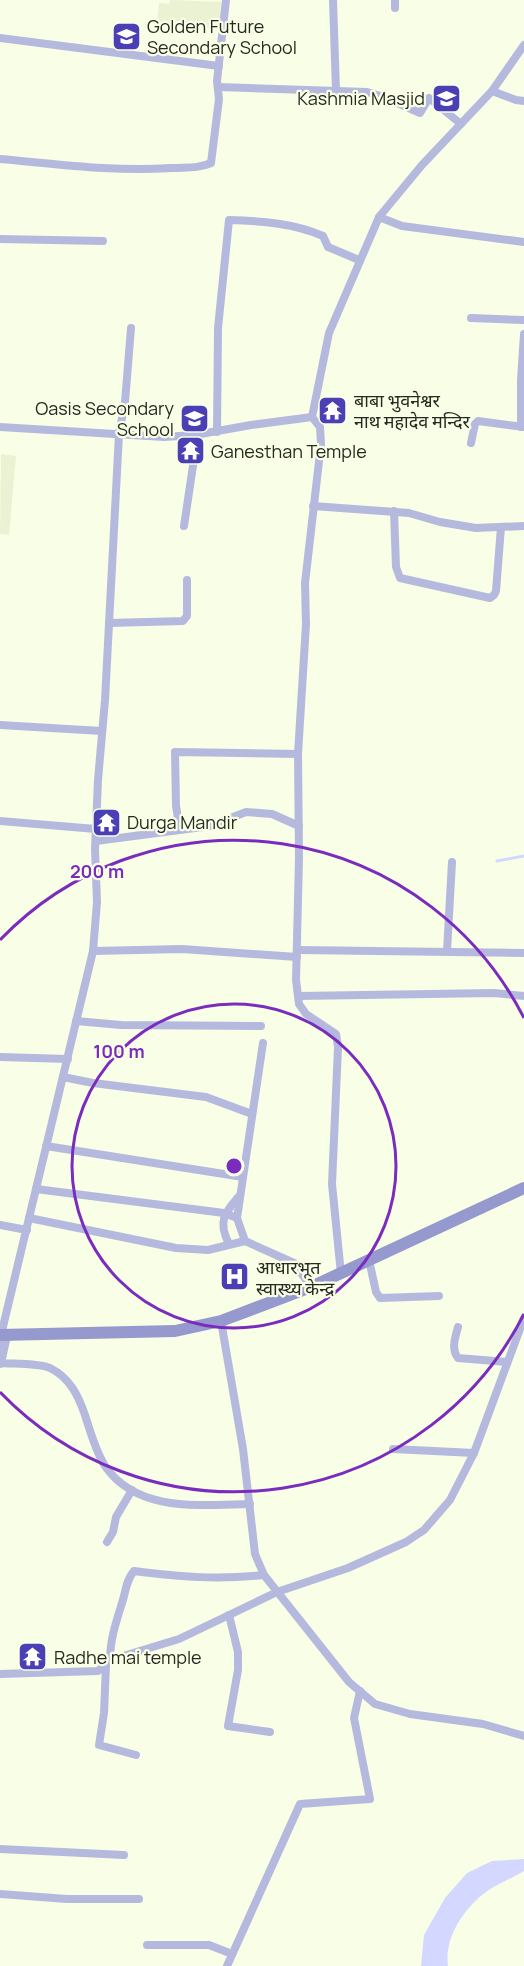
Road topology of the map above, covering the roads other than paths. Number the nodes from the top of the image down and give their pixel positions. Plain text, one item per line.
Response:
1 (226, 0) edge
2 (333, 0) edge
3 (0, 38) edge
4 (524, 45) edge
5 (219, 66) junction
6 (219, 87) junction
7 (336, 91) junction
8 (492, 91) junction
9 (524, 101) edge
10 (461, 124) junction
11 (0, 159) edge
12 (379, 217) junction
13 (0, 239) edge
14 (103, 241) dead end
15 (524, 242) edge
16 (359, 260) junction
17 (471, 318) dead end
18 (524, 320) edge
19 (131, 328) dead end
20 (524, 334) edge
21 (312, 417) junction
22 (0, 427) edge
23 (522, 427) edge
24 (217, 432) junction
25 (119, 434) junction
26 (195, 435) junction
27 (471, 443) dead end
28 (314, 506) junction
29 (394, 512) junction
30 (524, 525) edge
31 (184, 526) dead end
32 (501, 527) junction
33 (186, 580) dead end
34 (109, 623) junction
35 (0, 725) edge
36 (102, 731) junction
37 (298, 754) junction
38 (0, 821) edge
39 (299, 826) junction
40 (96, 829) junction
41 (180, 830) junction
42 (96, 842) junction
43 (452, 861) dead end
44 (93, 951) junction
45 (447, 951) junction
46 (524, 952) edge
47 (297, 954) junction
48 (298, 996) junction
49 (524, 996) edge
50 (76, 1021) junction
51 (261, 1026) dead end
52 (263, 1043) dead end
53 (0, 1057) edge
54 (68, 1059) junction
55 (63, 1077) junction
56 (252, 1114) junction
57 (46, 1146) junction
58 (243, 1177) junction
59 (524, 1188) edge
60 (36, 1189) junction
61 (241, 1194) junction
62 (224, 1213) junction
63 (29, 1218) junction
64 (237, 1218) junction
65 (0, 1225) edge
66 (27, 1230) junction
67 (244, 1241) junction
68 (229, 1244) junction
69 (369, 1260) junction
70 (340, 1274) junction
71 (311, 1287) junction
72 (439, 1296) dead end
73 (524, 1318) edge
74 (221, 1321) junction
75 (458, 1327) dead end
76 (2, 1335) edge
77 (507, 1362) junction
78 (0, 1363) edge
79 (393, 1449) dead end
80 (474, 1453) junction
81 (132, 1490) junction
82 (250, 1504) junction
83 (108, 1542) dead end
84 (264, 1575) junction
85 (277, 1592) junction
86 (229, 1615) junction
87 (108, 1663) junction
88 (0, 1674) edge
89 (360, 1691) junction
90 (270, 1732) dead end
91 (524, 1736) edge
92 (136, 1755) dead end
93 (0, 1849) edge
94 (124, 1855) dead end
95 (0, 1894) edge
96 (139, 1899) dead end
97 (147, 1945) dead end
98 (232, 1954) junction
99 (227, 1966) edge

1 - 5 street
2 - 7 street
3 - 5 street
4 - 8 street
5 - 6 street
6 - 7 street
6 - 11 street
7 - 10 street
8 - 9 street
8 - 10 street
10 - 12 street
12 - 15 street
12 - 16 street
13 - 14 street
16 - 21 street
16 - 24 street
17 - 18 street
19 - 25 street
20 - 23 street
21 - 24 street
21 - 28 street
22 - 25 street
23 - 27 street
24 - 26 street
25 - 26 street
25 - 34 street
26 - 31 street
28 - 29 street
28 - 37 street
29 - 32 street
29 - 32 street
30 - 32 street
33 - 34 street
34 - 36 street
35 - 36 street
36 - 40 street
37 - 39 street
37 - 41 street
38 - 40 street
39 - 41 street
39 - 47 street
40 - 42 street
41 - 42 street
42 - 44 street
43 - 45 street
44 - 47 street
44 - 50 street
45 - 46 street
45 - 47 street
47 - 48 street
48 - 49 street
48 - 70 street
50 - 51 street
50 - 54 street
52 - 56 street
53 - 54 street
54 - 55 street
55 - 56 street
55 - 57 street
56 - 58 street
57 - 58 street
57 - 60 street
58 - 61 street
59 - 69 main road
60 - 62 street
60 - 63 street
61 - 62 street
61 - 64 street
62 - 64 street
62 - 68 street
63 - 66 street
63 - 68 street
64 - 67 street
65 - 66 street
66 - 76 street
67 - 68 street
67 - 71 street
69 - 70 main road
69 - 72 street
70 - 71 main road
71 - 74 main road
73 - 77 street
74 - 76 main road
74 - 82 street
75 - 77 street
76 - 78 street
77 - 80 street
78 - 81 street
79 - 80 street
80 - 85 street
81 - 82 street
81 - 83 street
82 - 84 street
84 - 85 street
84 - 87 street
85 - 86 street
85 - 89 street
86 - 87 street
86 - 90 street
87 - 88 street
87 - 92 street
89 - 91 street
89 - 98 street
93 - 94 street
95 - 96 street
97 - 98 street
98 - 99 street

